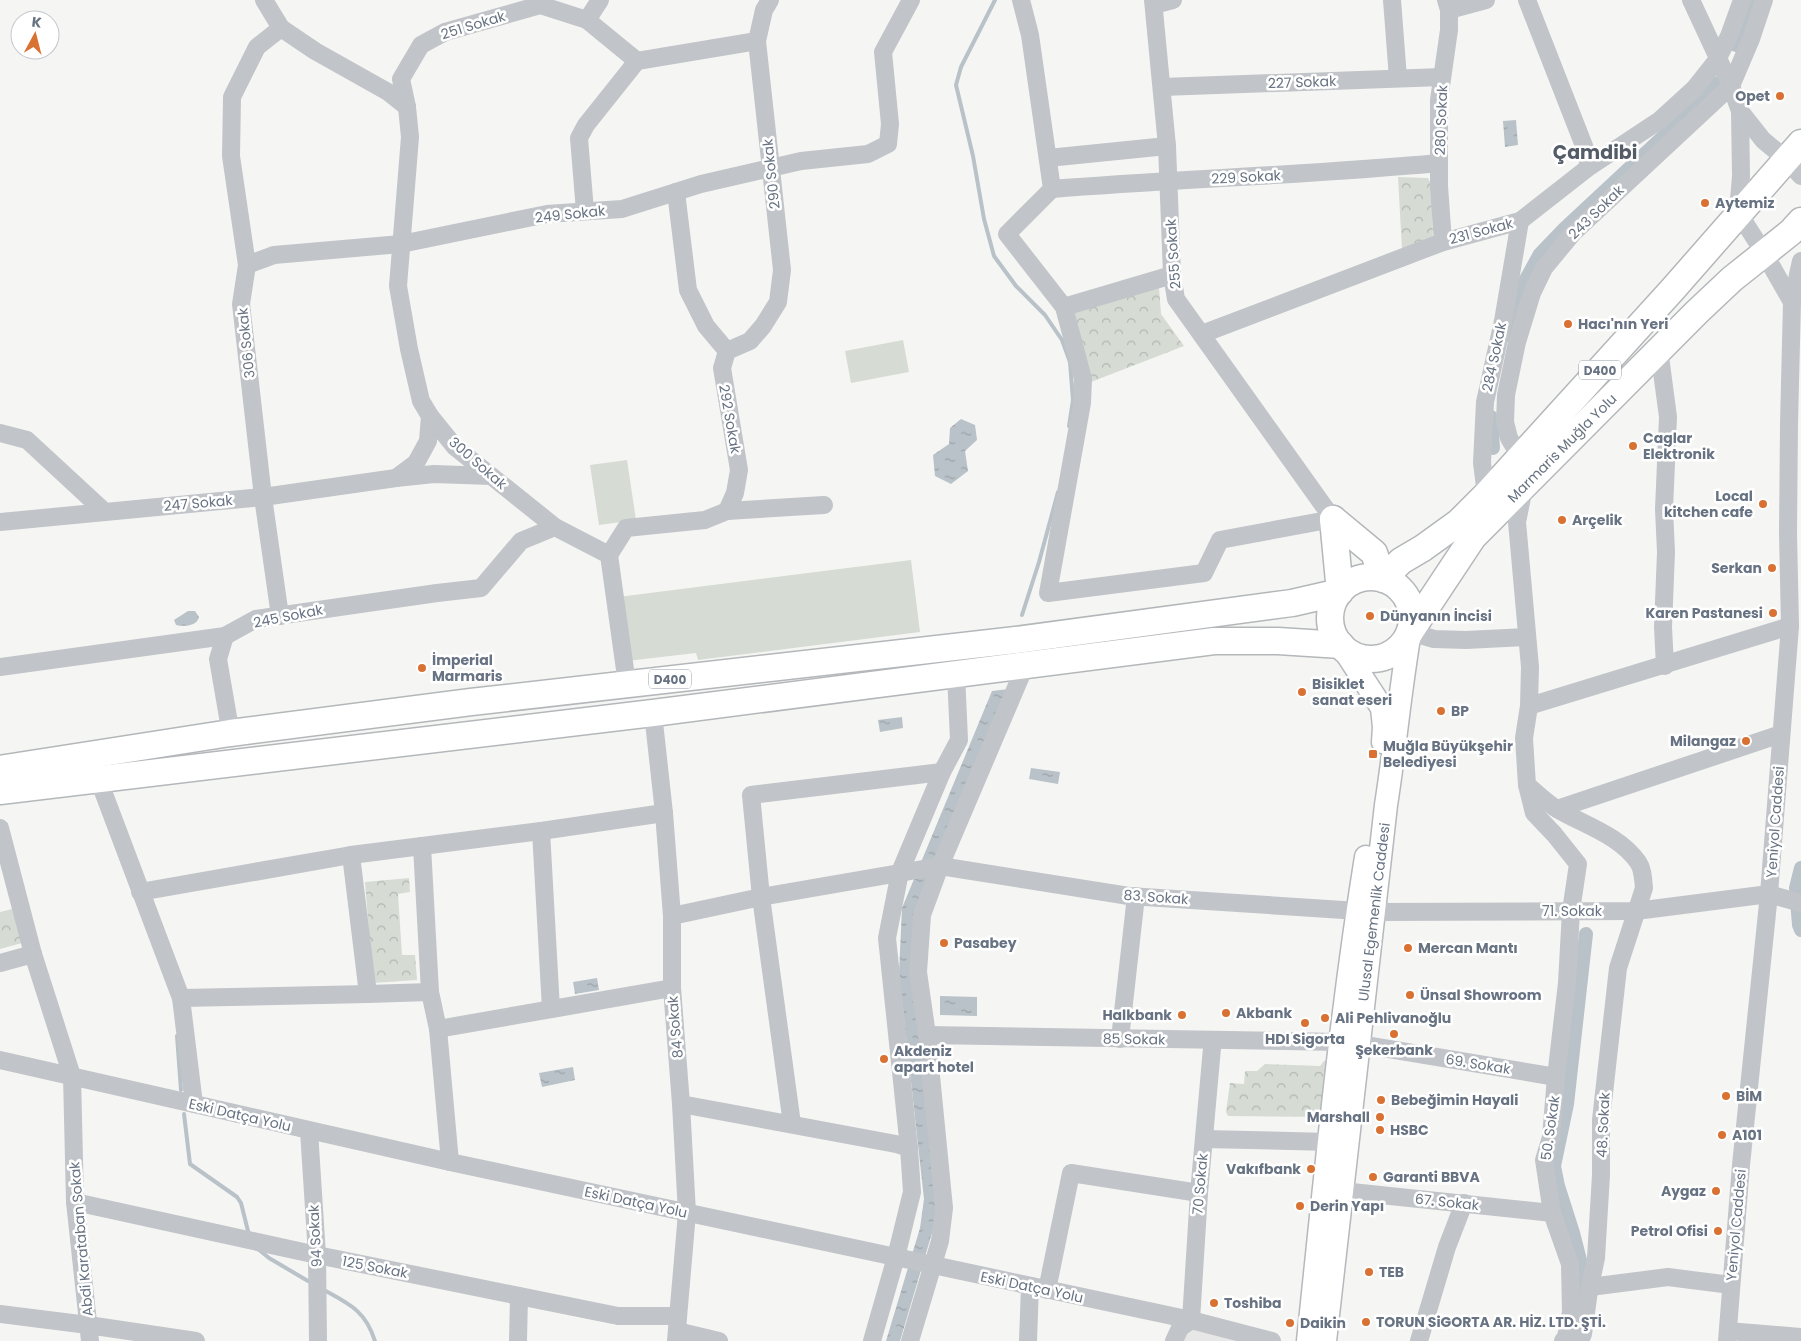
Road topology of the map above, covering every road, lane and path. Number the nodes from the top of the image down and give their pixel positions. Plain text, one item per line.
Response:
1 (264, 0) edge
2 (600, 0) edge
3 (770, 0) edge
4 (910, 0) edge
5 (1022, 0) edge
6 (1173, 0) edge
7 (1392, 0) edge
8 (1486, 0) edge
9 (1527, 0) edge
10 (1691, 0) edge
11 (1742, 0) edge
12 (1764, 0) edge
13 (538, 3) edge
14 (1153, 3) edge
15 (1447, 5) edge
16 (587, 20) junction
17 (281, 28) junction
18 (757, 41) junction
19 (1717, 60) junction
20 (638, 61) junction
21 (1442, 77) junction
22 (1398, 78) junction
23 (1731, 86) junction
24 (1162, 87) junction
25 (407, 107) junction
26 (1740, 110) junction
27 (1167, 146) junction
28 (1048, 158) junction
29 (1796, 160) edge
30 (1439, 163) junction
31 (1588, 167) junction
32 (770, 168) junction
33 (1168, 180) junction
34 (1052, 189) junction
35 (676, 192) junction
36 (585, 211) junction
37 (1738, 212) junction
38 (1520, 221) junction
39 (1801, 221) edge
40 (1443, 242) junction
41 (402, 244) junction
42 (1764, 253) junction
43 (247, 266) junction
44 (1800, 270) edge
45 (1172, 274) junction
46 (1792, 302) junction
47 (1064, 307) junction
48 (1202, 334) junction
49 (1660, 349) junction
50 (727, 352) junction
51 (430, 416) junction
52 (0, 433) edge
53 (1521, 458) junction
54 (491, 476) junction
55 (396, 478) junction
56 (1524, 488) junction
57 (1486, 495) junction
58 (263, 497) junction
59 (824, 505) dead end
60 (727, 511) junction
61 (105, 512) junction
62 (1333, 519) junction
63 (0, 522) edge
64 (555, 527) junction
65 (608, 555) junction
66 (1383, 579) junction
67 (1340, 592) junction
68 (280, 616) junction
69 (1790, 626) junction
70 (1410, 632) junction
71 (225, 636) junction
72 (1527, 637) junction
73 (1341, 645) junction
74 (1026, 664) junction
75 (1665, 666) junction
76 (0, 667) edge
77 (956, 674) junction
78 (627, 684) junction
79 (1529, 706) junction
80 (653, 713) junction
81 (228, 723) dead end
82 (1780, 734) junction
83 (0, 769) edge
84 (942, 772) junction
85 (98, 778) junction
86 (1527, 785) junction
87 (0, 791) edge
88 (1557, 809) junction
89 (664, 813) junction
90 (0, 828) edge
91 (541, 831) junction
92 (422, 846) junction
93 (351, 854) junction
94 (938, 866) junction
95 (909, 870) junction
96 (140, 892) junction
97 (1136, 896) junction
98 (761, 897) junction
99 (1785, 899) edge
100 (1571, 911) junction
101 (1636, 911) junction
102 (1366, 912) junction
103 (672, 916) junction
104 (33, 954) junction
105 (0, 962) edge
106 (672, 988) junction
107 (430, 992) junction
108 (368, 994) junction
109 (181, 998) junction
110 (551, 1009) junction
111 (438, 1029) junction
112 (927, 1039) junction
113 (1120, 1039) junction
114 (1345, 1045) junction
115 (1212, 1048) junction
116 (0, 1060) edge
117 (72, 1076) junction
118 (1556, 1077) junction
119 (194, 1104) junction
120 (681, 1104) junction
121 (792, 1124) junction
122 (310, 1131) junction
123 (1204, 1139) junction
124 (1330, 1142) junction
125 (909, 1148) junction
126 (450, 1162) junction
127 (1342, 1191) junction
128 (1199, 1193) junction
129 (75, 1202) junction
130 (1464, 1203) junction
131 (687, 1213) junction
132 (1552, 1213) junction
133 (317, 1255) junction
134 (901, 1258) junction
135 (930, 1265) junction
136 (1732, 1285) junction
137 (1030, 1286) junction
138 (1590, 1286) junction
139 (1047, 1290) junction
140 (519, 1296) junction
141 (0, 1314) edge
142 (1191, 1320) junction
143 (677, 1329) edge
144 (89, 1333) edge
145 (1727, 1336) edge
146 (1801, 1337) edge
147 (196, 1341) edge
148 (318, 1341) edge
149 (518, 1341) edge
150 (719, 1341) edge
151 (872, 1341) edge
152 (910, 1341) edge
153 (1028, 1341) edge
154 (1174, 1341) edge
155 (1272, 1341) edge
156 (1308, 1341) edge
157 (1325, 1341) edge
158 (1419, 1341) edge
159 (1563, 1341) edge
160 (1580, 1341) edge

1 - 17 street
2 - 16 street
3 - 18 street, 290 Sokak
4 - 32 street, 249 Sokak
5 - 28 street
6 - 14 street
7 - 22 street
8 - 15 street
9 - 31 street
10 - 19 street
11 - 19 street, 231 Sokak
12 - 23 street, 243 Sokak
13 - 16 street, 251 Sokak
13 - 25 street, 251 Sokak
14 - 24 street, 255 Sokak
15 - 21 street, 280 Sokak
16 - 20 street, 251 Sokak
17 - 25 street
17 - 43 street, 306 Sokak
18 - 20 street
18 - 32 street, 290 Sokak
19 - 23 street
19 - 31 street, 231 Sokak
20 - 36 street
21 - 22 street, 227 Sokak
21 - 30 street, 280 Sokak
22 - 24 street, 227 Sokak
23 - 26 street
23 - 53 street, 243 Sokak
24 - 27 street, 255 Sokak
25 - 41 street, 300 Sokak
26 - 29 street
26 - 37 street
27 - 28 street
27 - 33 street, 255 Sokak
28 - 34 street
29 - 37 highway, D400
30 - 33 street, 229 Sokak
30 - 40 street, 280 Sokak
31 - 38 street, 231 Sokak
32 - 35 street, 249 Sokak
32 - 50 street, 290 Sokak
33 - 34 street, 229 Sokak
33 - 45 street, 255 Sokak
34 - 47 street
35 - 36 street, 249 Sokak
35 - 50 street
36 - 41 street, 249 Sokak
37 - 42 street
37 - 53 highway, D400
38 - 40 street, 231 Sokak
38 - 57 street, 284 Sokak
39 - 42 highway, Marmaris Muğla Yolu / D400
40 - 48 street, 231 Sokak
41 - 43 street, 249 Sokak
41 - 51 street, 300 Sokak
42 - 46 street
42 - 49 highway, Marmaris Muğla Yolu / D400
43 - 58 street, 306 Sokak
44 - 46 street, Yeniyol Caddesi
45 - 47 street
45 - 48 street, 255 Sokak
46 - 69 street, Yeniyol Caddesi
47 - 62 street
48 - 62 street, 255 Sokak
49 - 56 highway, Marmaris Muğla Yolu / D400
49 - 75 street
50 - 60 street, 292 Sokak
51 - 54 street, 300 Sokak
51 - 55 street, 247 Sokak
52 - 61 street
53 - 57 highway, D400
54 - 55 street, 247 Sokak
54 - 64 street, 300 Sokak
55 - 58 street, 247 Sokak
56 - 70 highway, Marmaris Muğla Yolu / D400
56 - 72 street, 50. Sokak
57 - 66 highway, D400
58 - 61 street, 247 Sokak
58 - 68 street, 306 Sokak
59 - 60 street
60 - 65 street
61 - 63 street, 247 Sokak
62 - 66 highway
62 - 67 highway
64 - 65 street, 300 Sokak
64 - 68 street, 245 Sokak
65 - 78 street
66 - 67 highway, D400
66 - 70 highway
67 - 73 highway
67 - 78 highway, D400
68 - 71 street, 245 Sokak
69 - 75 street
69 - 82 street, Yeniyol Caddesi
70 - 72 street
70 - 73 highway, D400
70 - 102 main road, Ulusal Egemenlik Caddesi
71 - 76 street, 245 Sokak
71 - 81 street
72 - 79 street, 50. Sokak
73 - 74 highway, D400
73 - 102 main road, Ulusal Egemenlik Caddesi
74 - 77 highway, D400
74 - 94 street
75 - 79 street
77 - 80 highway, D400
77 - 84 street
78 - 83 highway, D400
79 - 86 street, 50. Sokak
80 - 85 highway, D400
80 - 89 street, 84 Sokak
82 - 88 street
82 - 99 street, Yeniyol Caddesi
84 - 95 street
84 - 98 street
85 - 87 highway, D400
85 - 96 street
86 - 88 street, 48. Sokak
86 - 100 street, 50. Sokak
88 - 101 street, 48. Sokak
89 - 91 street
89 - 103 street, 84 Sokak
90 - 104 street, Abdi Karataban Sokak
91 - 92 street
91 - 110 street
92 - 93 street
92 - 107 street
93 - 96 street
93 - 108 street
94 - 95 street, 83. Sokak
94 - 97 street, 83. Sokak
94 - 112 street
95 - 98 street, 83. Sokak
95 - 125 street
96 - 109 street
97 - 102 street, 83. Sokak
97 - 113 street
98 - 103 street, 83. Sokak
98 - 121 street
99 - 101 street, 71. Sokak
99 - 136 street, Yeniyol Caddesi
100 - 101 street, 71. Sokak
100 - 102 street, 71. Sokak
100 - 118 street, 50. Sokak
101 - 138 street, 48. Sokak
102 - 114 main road, Ulusal Egemenlik Caddesi
103 - 106 street, 84 Sokak
104 - 105 street
104 - 117 street, Abdi Karataban Sokak
106 - 110 street
106 - 120 street, 84 Sokak
107 - 108 street
107 - 111 street
108 - 109 street
109 - 119 street
110 - 111 street
111 - 126 street
112 - 113 street, 85 Sokak
112 - 115 street, 85 Sokak
112 - 135 street
113 - 114 street, 85 Sokak
114 - 115 street, 85 Sokak
114 - 118 street, 69. Sokak
114 - 124 main road, Ulusal Egemenlik Caddesi
114 - 127 main road, Ulusal Egemenlik Caddesi
115 - 123 street, 70 Sokak
116 - 117 street, Eski Datça Yolu
117 - 119 street, Eski Datça Yolu
117 - 129 street, Abdi Karataban Sokak
118 - 132 street, 50. Sokak
119 - 122 street, Eski Datça Yolu
120 - 121 street
120 - 131 street, 84 Sokak
121 - 125 street
122 - 126 street, Eski Datça Yolu
122 - 133 street, 94 Sokak
123 - 124 street
123 - 128 street, 70 Sokak
124 - 156 main road, Ulusal Egemenlik Caddesi
125 - 134 street
126 - 131 street, Eski Datça Yolu
127 - 130 street, 67. Sokak
127 - 157 main road, Ulusal Egemenlik Caddesi
128 - 139 street
128 - 142 street, 70 Sokak
129 - 133 street, 125 Sokak
129 - 144 street, Abdi Karataban Sokak
130 - 132 street, 67. Sokak
130 - 158 street
131 - 134 street, Eski Datça Yolu
131 - 143 street, 84 Sokak
132 - 159 street, 50. Sokak
133 - 140 street, 125 Sokak
133 - 148 street, 94 Sokak
134 - 135 street, Eski Datça Yolu
134 - 151 street
135 - 137 street, Eski Datça Yolu
135 - 152 street
136 - 138 street
136 - 145 street, Yeniyol Caddesi
137 - 139 street, Eski Datça Yolu
137 - 153 street
138 - 160 street, 48. Sokak
139 - 142 street, Eski Datça Yolu
140 - 143 street, 125 Sokak
140 - 149 street
141 - 144 street
142 - 154 street
142 - 155 street, Eski Datça Yolu
143 - 150 street, 125 Sokak
144 - 147 street
145 - 146 street

